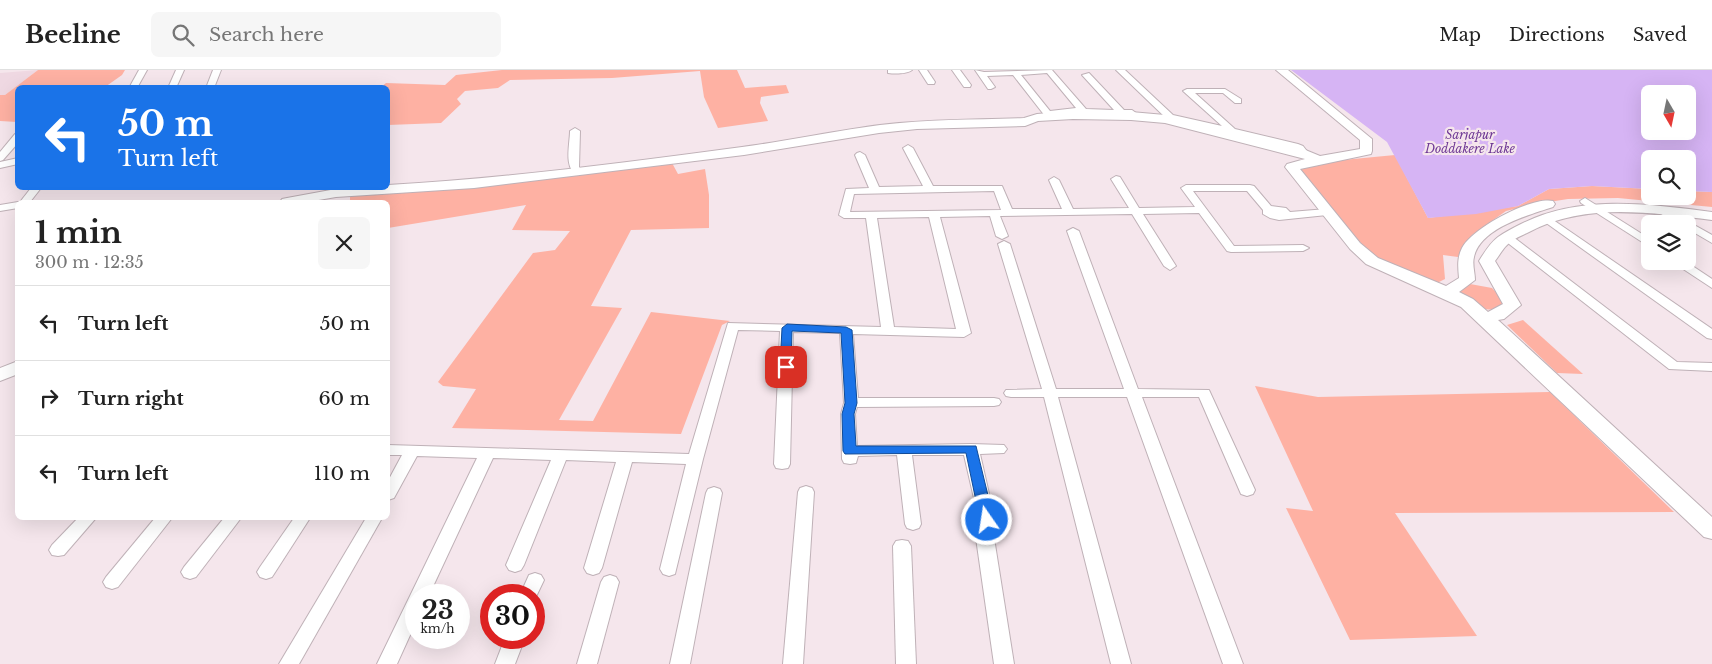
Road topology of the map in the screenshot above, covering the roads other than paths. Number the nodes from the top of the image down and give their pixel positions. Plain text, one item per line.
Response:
1 (143, 70) edge
2 (180, 70) edge
3 (217, 70) edge
4 (890, 70) edge
5 (908, 70) edge
6 (923, 70) edge
7 (956, 70) edge
8 (1048, 70) edge
9 (1120, 70) edge
10 (1281, 70) edge
11 (1014, 71) edge
12 (981, 72) edge
13 (1086, 75) dead end
14 (897, 81) dead end
15 (931, 82) dead end
16 (135, 85) edge
17 (173, 85) edge
18 (211, 85) edge
19 (967, 85) dead end
20 (991, 87) dead end
21 (1238, 101) dead end
22 (1083, 111) junction
23 (1122, 112) junction
24 (1170, 116) junction
25 (1231, 130) junction
26 (575, 131) dead end
27 (15, 141) edge
28 (908, 148) dead end
29 (860, 155) dead end
30 (1310, 157) junction
31 (15, 162) edge
32 (1, 164) edge
33 (578, 172) junction
34 (1116, 179) dead end
35 (1054, 180) dead end
36 (390, 189) edge
37 (929, 189) junction
38 (34, 190) edge
39 (382, 190) edge
40 (875, 190) junction
41 (27, 200) edge
42 (298, 200) edge
43 (1591, 205) junction
44 (15, 206) edge
45 (0, 208) edge
46 (1324, 209) junction
47 (1712, 209) edge
48 (1201, 210) junction
49 (1662, 210) junction
50 (1138, 211) junction
51 (1069, 212) junction
52 (994, 213) junction
53 (1008, 213) junction
54 (934, 214) junction
55 (871, 215) junction
56 (1671, 215) edge
57 (1712, 216) edge
58 (1546, 218) junction
59 (1696, 230) edge
60 (1073, 231) dead end
61 (1508, 238) junction
62 (1641, 238) edge
63 (1712, 240) edge
64 (1303, 248) dead end
65 (1170, 266) dead end
66 (1691, 270) edge
67 (1712, 284) edge
68 (1447, 293) junction
69 (1485, 318) junction
70 (787, 328) junction
71 (846, 330) junction
72 (888, 331) junction
73 (1712, 335) edge
74 (1712, 367) edge
75 (15, 368) edge
76 (0, 375) edge
77 (1011, 393) dead end
78 (1050, 393) junction
79 (1132, 393) junction
80 (994, 402) dead end
81 (851, 403) junction
82 (971, 449) junction
83 (999, 449) dead end
84 (390, 450) edge
85 (904, 450) junction
86 (412, 451) junction
87 (487, 454) junction
88 (560, 456) junction
89 (625, 458) junction
90 (695, 459) junction
91 (782, 464) dead end
92 (390, 490) edge
93 (1247, 490) dead end
94 (806, 492) dead end
95 (714, 493) dead end
96 (86, 520) edge
97 (162, 520) edge
98 (231, 520) edge
99 (301, 520) edge
100 (373, 520) edge
101 (914, 524) dead end
102 (1712, 531) edge
103 (902, 546) dead end
104 (58, 550) dead end
105 (515, 565) dead end
106 (593, 568) dead end
107 (669, 569) dead end
108 (190, 572) dead end
109 (266, 572) dead end
110 (112, 582) dead end
111 (610, 582) dead end
112 (425, 584) edge
113 (405, 626) edge
114 (511, 649) edge
115 (289, 664) edge
116 (387, 664) edge
117 (506, 664) edge
118 (587, 664) edge
119 (680, 664) edge
120 (793, 664) edge
121 (906, 664) edge
122 (1004, 664) edge
123 (1121, 664) edge
124 (1233, 664) edge

1 - 16 street
2 - 17 street
3 - 18 street
4 - 5 street
4 - 14 street
6 - 15 street
7 - 19 street
8 - 11 street
8 - 22 street
9 - 24 street
10 - 30 street
11 - 12 street
11 - 22 street
12 - 20 street
13 - 23 street
21 - 25 street
22 - 23 street
23 - 24 street
24 - 25 street
25 - 30 street
26 - 33 street
27 - 32 street
28 - 37 street
29 - 40 street
30 - 33 street
30 - 46 street
31 - 32 street
33 - 36 street
34 - 50 street
35 - 51 street
37 - 40 street
37 - 53 street
38 - 41 street
39 - 42 street
40 - 55 street
43 - 47 street
43 - 49 street
43 - 58 street
43 - 62 street
43 - 68 street
44 - 45 street
46 - 48 street
46 - 68 street
48 - 50 street
48 - 64 street
49 - 56 street
49 - 57 street
50 - 51 street
50 - 65 street
51 - 53 street
52 - 53 street
52 - 54 street
52 - 78 street
54 - 55 street
54 - 72 street
55 - 72 street
58 - 61 street
58 - 73 street
59 - 63 street
60 - 79 street
61 - 69 street
61 - 74 street
66 - 67 street
68 - 69 street
69 - 102 street
70 - 71 street
70 - 90 street
70 - 91 street
71 - 72 street
71 - 81 street
75 - 76 street
77 - 78 street
78 - 79 street
78 - 123 street
79 - 93 street
79 - 124 street
80 - 81 street
81 - 85 street
82 - 83 street
82 - 85 street
82 - 122 street
84 - 86 street
85 - 101 street
86 - 87 street
86 - 92 street
87 - 88 street
87 - 112 street
88 - 89 street
88 - 105 street
89 - 90 street
89 - 106 street
90 - 107 street
94 - 120 street
95 - 119 street
96 - 104 street
97 - 110 street
98 - 108 street
99 - 109 street
100 - 115 street
103 - 121 street
111 - 118 street
113 - 116 street
114 - 117 street

